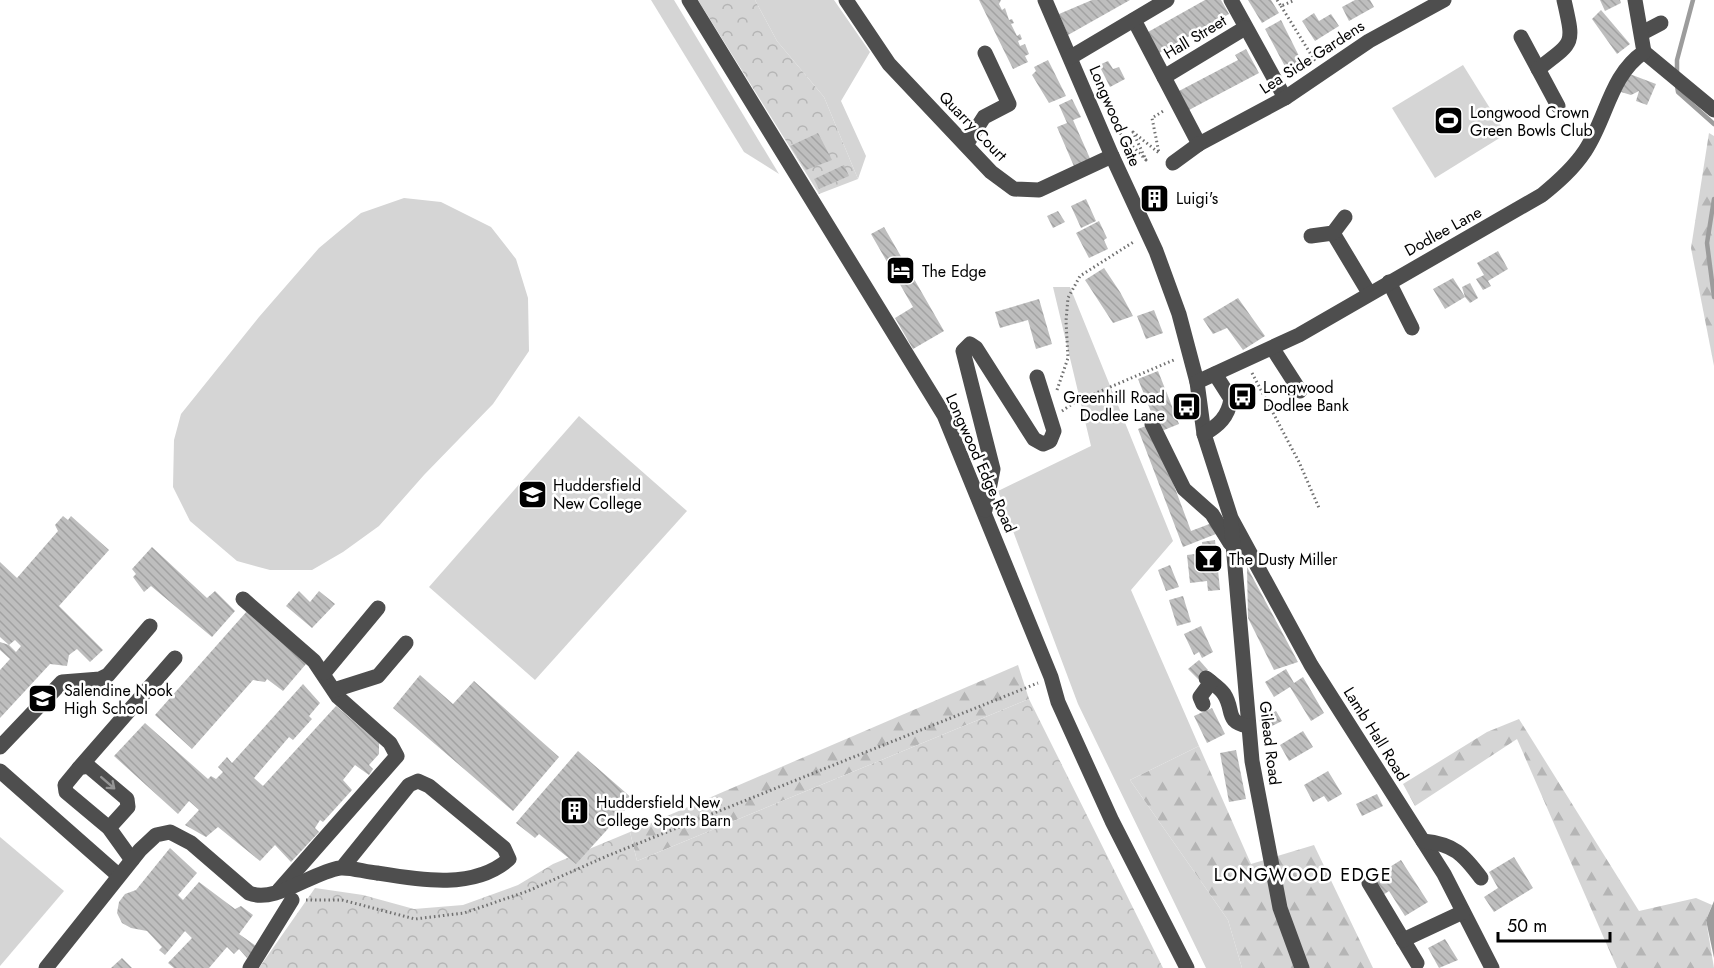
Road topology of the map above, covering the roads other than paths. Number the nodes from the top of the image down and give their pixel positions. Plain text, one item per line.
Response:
1 (689, 0) edge
2 (846, 0) edge
3 (1045, 0) edge
4 (1167, 0) edge
5 (1231, 0) edge
6 (1444, 0) edge
7 (1564, 0) edge
8 (1635, 0) edge
9 (1134, 20) junction
10 (1661, 23) dead end
11 (1245, 28) junction
12 (1642, 33) junction
13 (1521, 37) dead end
14 (985, 54) dead end
15 (1638, 56) junction
16 (1071, 57) junction
17 (1538, 69) junction
18 (1164, 77) junction
19 (1285, 98) junction
20 (1558, 106) dead end
21 (1714, 110) edge
22 (1199, 144) junction
23 (966, 145) junction
24 (1112, 156) junction
25 (1173, 163) dead end
26 (1345, 217) dead end
27 (1333, 233) junction
28 (1311, 236) dead end
29 (1389, 282) junction
30 (1369, 293) junction
31 (1412, 328) dead end
32 (1273, 349) junction
33 (1215, 374) junction
34 (1037, 377) dead end
35 (1197, 382) junction
36 (1300, 392) dead end
37 (1152, 424) dead end
38 (1204, 434) junction
39 (985, 510) junction
40 (1230, 518) junction
41 (1231, 545) junction
42 (243, 599) dead end
43 (378, 608) dead end
44 (150, 626) dead end
45 (406, 643) dead end
46 (175, 658) dead end
47 (324, 673) junction
48 (334, 690) junction
49 (1203, 704) dead end
50 (1248, 726) junction
51 (0, 747) edge
52 (79, 768) junction
53 (0, 771) edge
54 (109, 828) junction
55 (1423, 841) junction
56 (132, 860) junction
57 (342, 868) junction
58 (118, 875) junction
59 (1481, 878) dead end
60 (1369, 883) dead end
61 (275, 894) junction
62 (292, 900) road end
63 (1463, 912) junction
64 (1403, 940) junction
65 (1417, 963) dead end
66 (46, 968) edge
67 (250, 968) edge
68 (1187, 968) edge
69 (1302, 968) edge
70 (1492, 968) edge

1 - 39 street, Longwood Edge Road
2 - 23 street, Quarry Court
3 - 16 street, Longwood Gate
4 - 9 street
5 - 11 street
6 - 19 street, Lea Side Gardens
7 - 17 street
8 - 12 street
9 - 16 street
9 - 18 street
10 - 12 street
11 - 18 street, Hall Street
11 - 19 street
12 - 15 street
13 - 17 street
14 - 23 street
15 - 21 street
15 - 29 street, Dodlee Lane
16 - 24 street, Longwood Gate
17 - 20 street
18 - 22 street
19 - 22 street, Lea Side Gardens
22 - 25 street, Lea Side Gardens
23 - 24 street, Quarry Court
24 - 35 street, Longwood Gate
26 - 27 street
27 - 28 street
27 - 30 street
29 - 30 street, Dodlee Lane
29 - 31 street
30 - 32 street, Dodlee Lane
32 - 33 street, Dodlee Lane
32 - 36 street
33 - 35 street, Dodlee Lane
33 - 38 street
34 - 39 street
35 - 38 street, Longwood Gate
37 - 41 street
38 - 40 street, Longwood Gate
39 - 68 street, Longwood Edge Road
40 - 41 street, Gilead Road
40 - 55 street, Lamb Hall Road
41 - 50 street, Gilead Road
42 - 47 street
43 - 47 street
44 - 51 street
45 - 48 street
46 - 52 street
47 - 48 street
48 - 61 street
49 - 50 street
50 - 69 street, Gilead Road
52 - 54 street
52 -> 54 street
53 - 58 street
54 - 56 street
55 - 59 street
55 - 63 street, Lamb Hall Road
56 - 58 street
56 - 61 street
57 - 57 street
57 - 61 street
58 - 66 street
60 - 64 street
62 - 67 street
63 - 64 street
63 - 70 street, Lamb Hall Road
64 - 65 street

